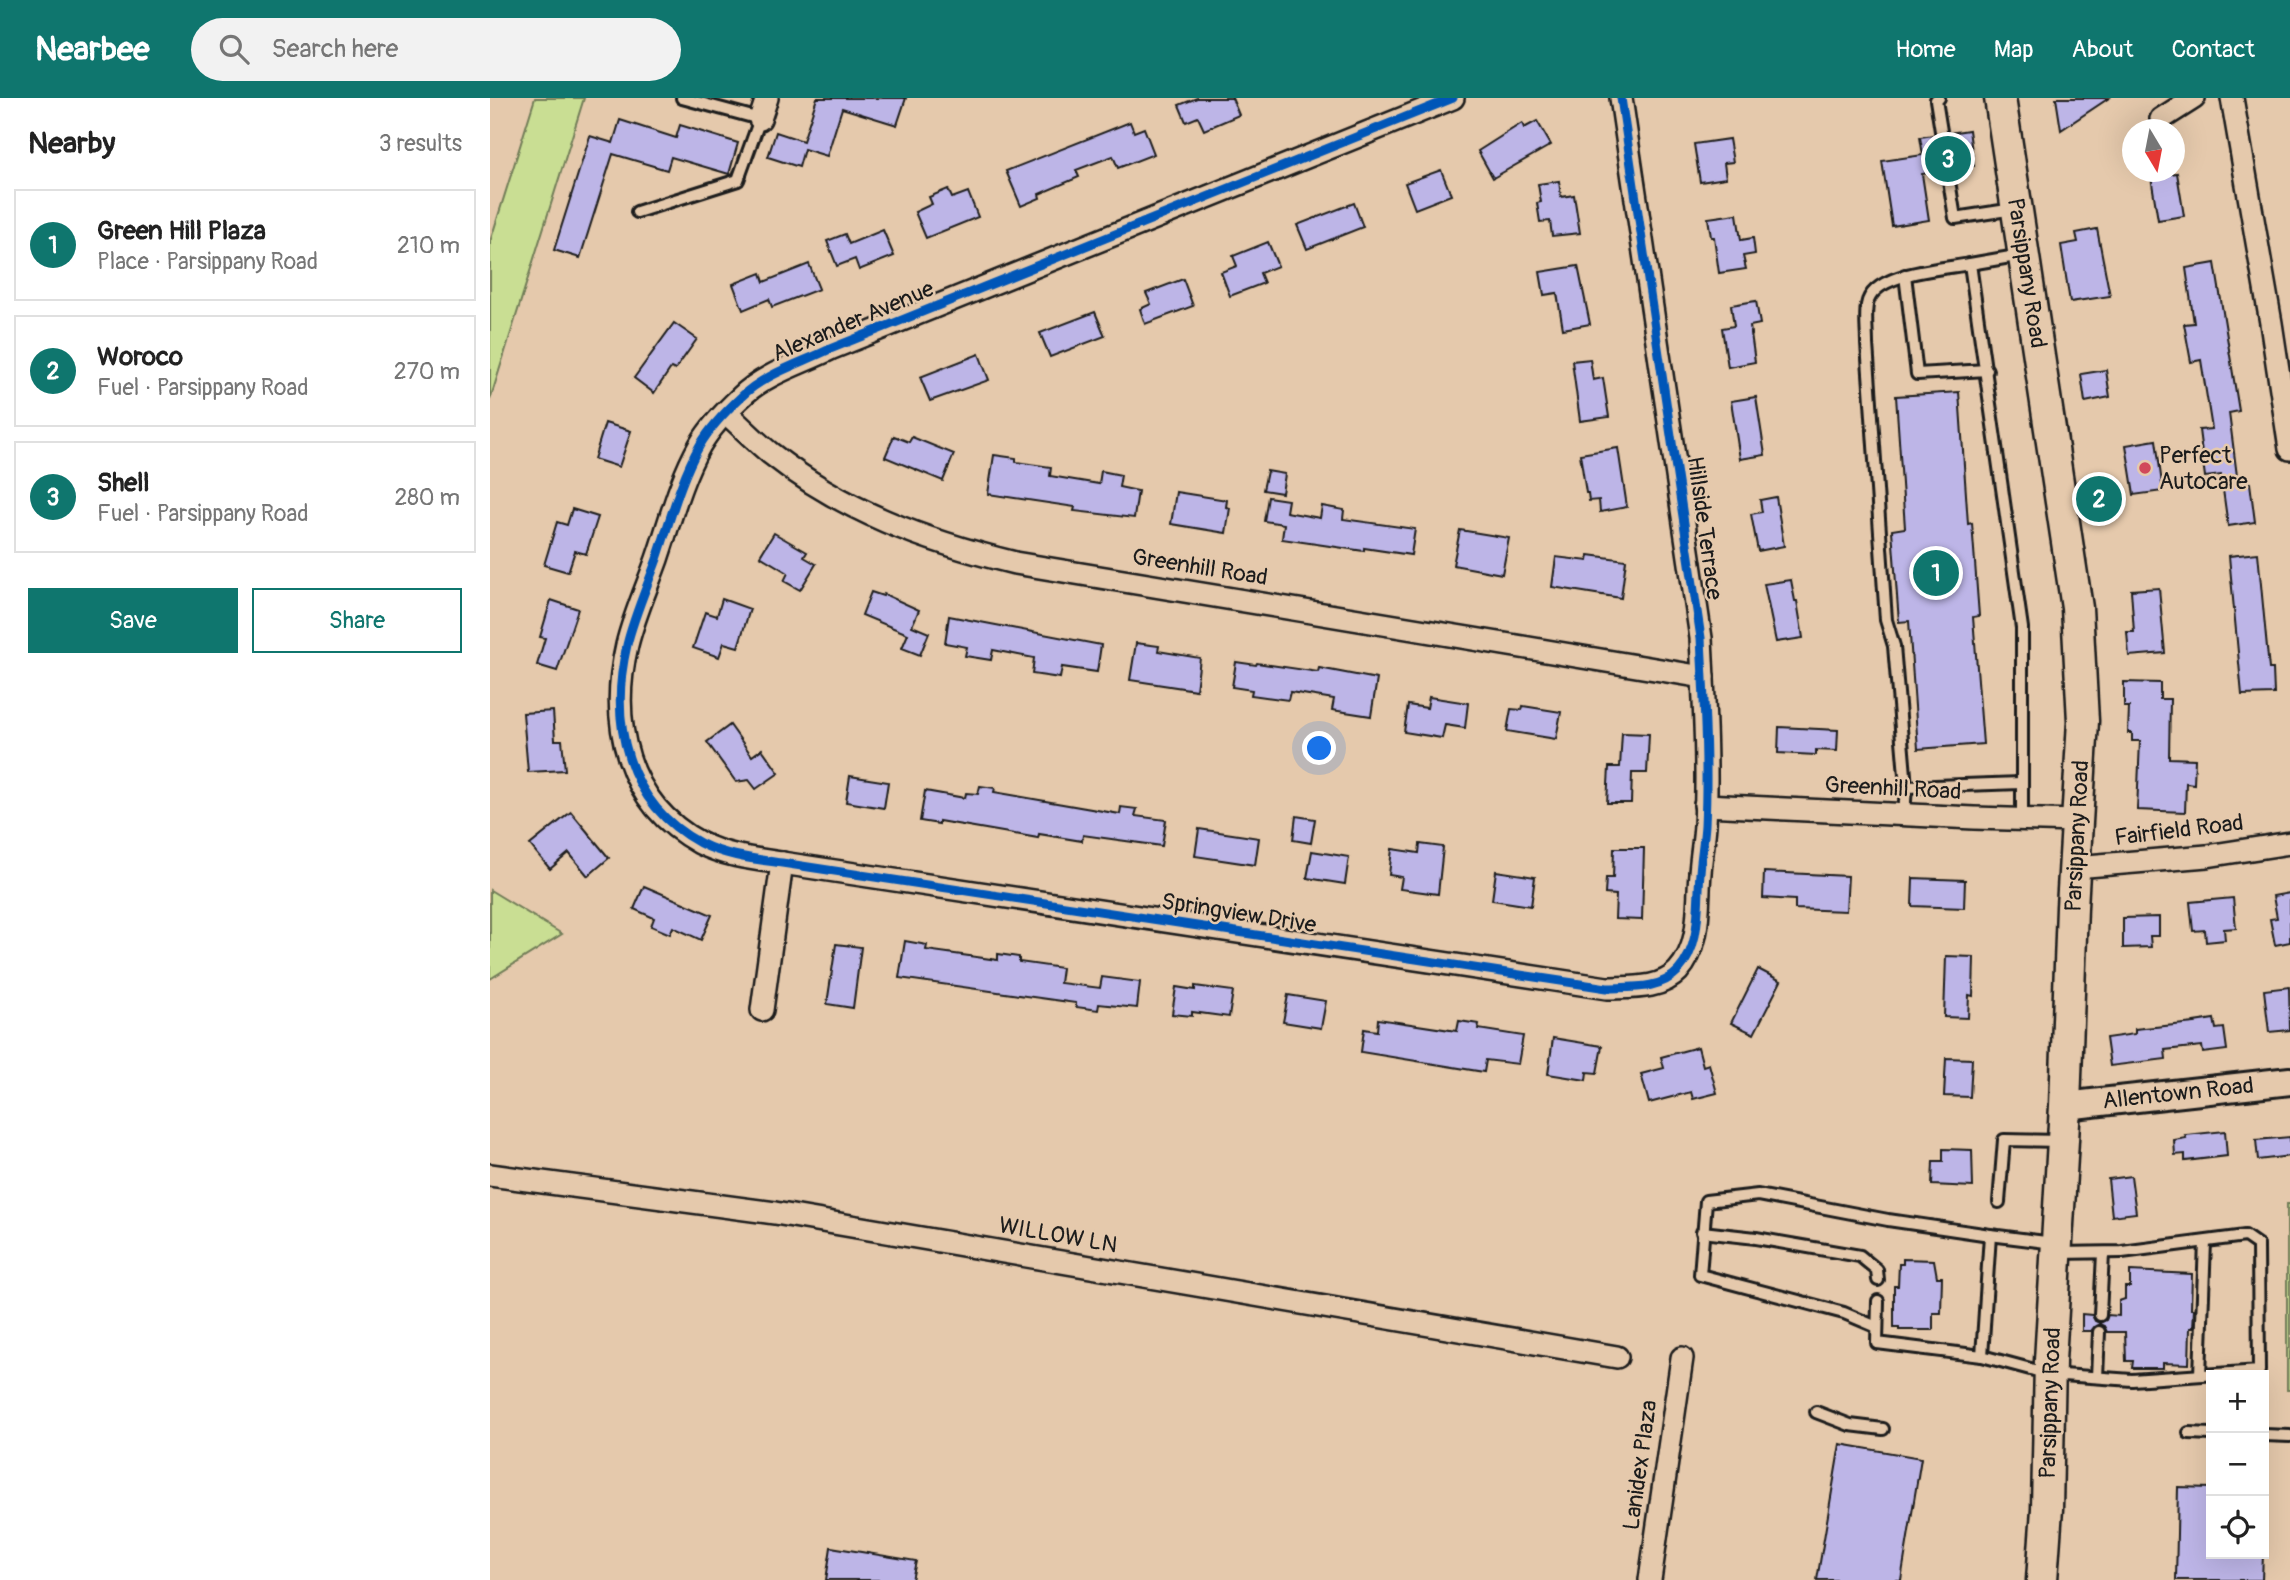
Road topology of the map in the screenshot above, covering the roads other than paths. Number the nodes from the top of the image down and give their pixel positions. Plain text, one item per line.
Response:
1 (682, 98) edge
2 (767, 98) edge
3 (1453, 98) edge
4 (1621, 98) edge
5 (1939, 98) edge
6 (2000, 98) edge
7 (2194, 98) edge
8 (2232, 98) edge
9 (760, 119) junction
10 (2161, 119) dead end
11 (2017, 209) junction
12 (637, 212) dead end
13 (2024, 255) junction
14 (1970, 264) junction
15 (1905, 275) junction
16 (2290, 310) edge
17 (2271, 323) junction
18 (1987, 370) junction
19 (726, 413) junction
20 (2290, 449) edge
21 (1703, 677) junction
22 (2021, 783) junction
23 (1906, 787) junction
24 (1705, 805) junction
25 (1903, 815) junction
26 (2022, 820) junction
27 (2077, 821) junction
28 (2290, 843) edge
29 (782, 863) junction
30 (2075, 867) junction
31 (1682, 964) joint
32 (762, 1010) dead end
33 (2290, 1080) edge
34 (2065, 1105) junction
35 (2063, 1142) junction
36 (490, 1175) edge
37 (1999, 1202) dead end
38 (1702, 1232) junction
39 (1990, 1235) junction
40 (2205, 1242) junction
41 (2057, 1248) junction
42 (2103, 1253) junction
43 (1878, 1280) dead end
44 (1878, 1301) dead end
45 (2100, 1315) dead end
46 (1877, 1327) junction
47 (2099, 1332) dead end
48 (1982, 1356) junction
49 (1616, 1357) dead end
50 (1682, 1358) dead end
51 (2049, 1374) junction
52 (2200, 1375) junction
53 (2097, 1377) junction
54 (1816, 1412) dead end
55 (1883, 1429) dead end
56 (2189, 1433) dead end
57 (2206, 1434) edge
58 (2269, 1435) edge
59 (2290, 1436) edge
60 (1650, 1580) edge
61 (2042, 1580) edge

1 - 9 lane
2 - 9 street
3 - 19 street, Alexander Avenue
4 - 21 street, Hillside Terrace
5 - 11 lane
6 - 11 main road, Parsippany Road
7 - 10 street
8 - 17 street
9 - 12 lane
11 - 13 main road, Parsippany Road
13 - 14 lane
13 - 27 main road, Parsippany Road
14 - 15 lane
14 - 18 lane
15 - 18 lane
15 - 23 lane
16 - 17 street
17 - 20 street
18 - 22 lane
19 - 21 street, Greenhill Road
19 - 29 street, Alexander Avenue
21 - 24 street, Hillside Terrace
22 - 23 lane
22 - 26 lane
23 - 25 lane
24 - 25 street, Greenhill Road
24 - 31 street, Hillside Terrace
25 - 26 street, Greenhill Road
26 - 27 street, Greenhill Road
27 - 30 main road, Parsippany Road
28 - 30 street, Fairfield Road
29 - 31 street, Springview Drive
29 - 32 street
30 - 34 main road, Parsippany Road
33 - 34 street, Allentown Road
34 - 35 main road, Parsippany Road
35 - 37 lane
35 - 41 main road, Parsippany Road
36 - 49 street, WILLOW LN
38 - 39 lane
38 - 43 lane
38 - 46 lane
39 - 41 lane
39 - 48 lane
40 - 42 lane
40 - 52 lane
40 - 52 lane
41 - 42 lane
41 - 51 main road, Parsippany Road
42 - 45 lane
44 - 46 lane
46 - 48 lane
47 - 53 lane
48 - 51 lane
50 - 60 street, Lanidex Plaza
51 - 53 lane
51 - 61 main road, Parsippany Road
52 - 53 lane
54 - 55 lane
56 - 57 lane
58 - 59 lane

